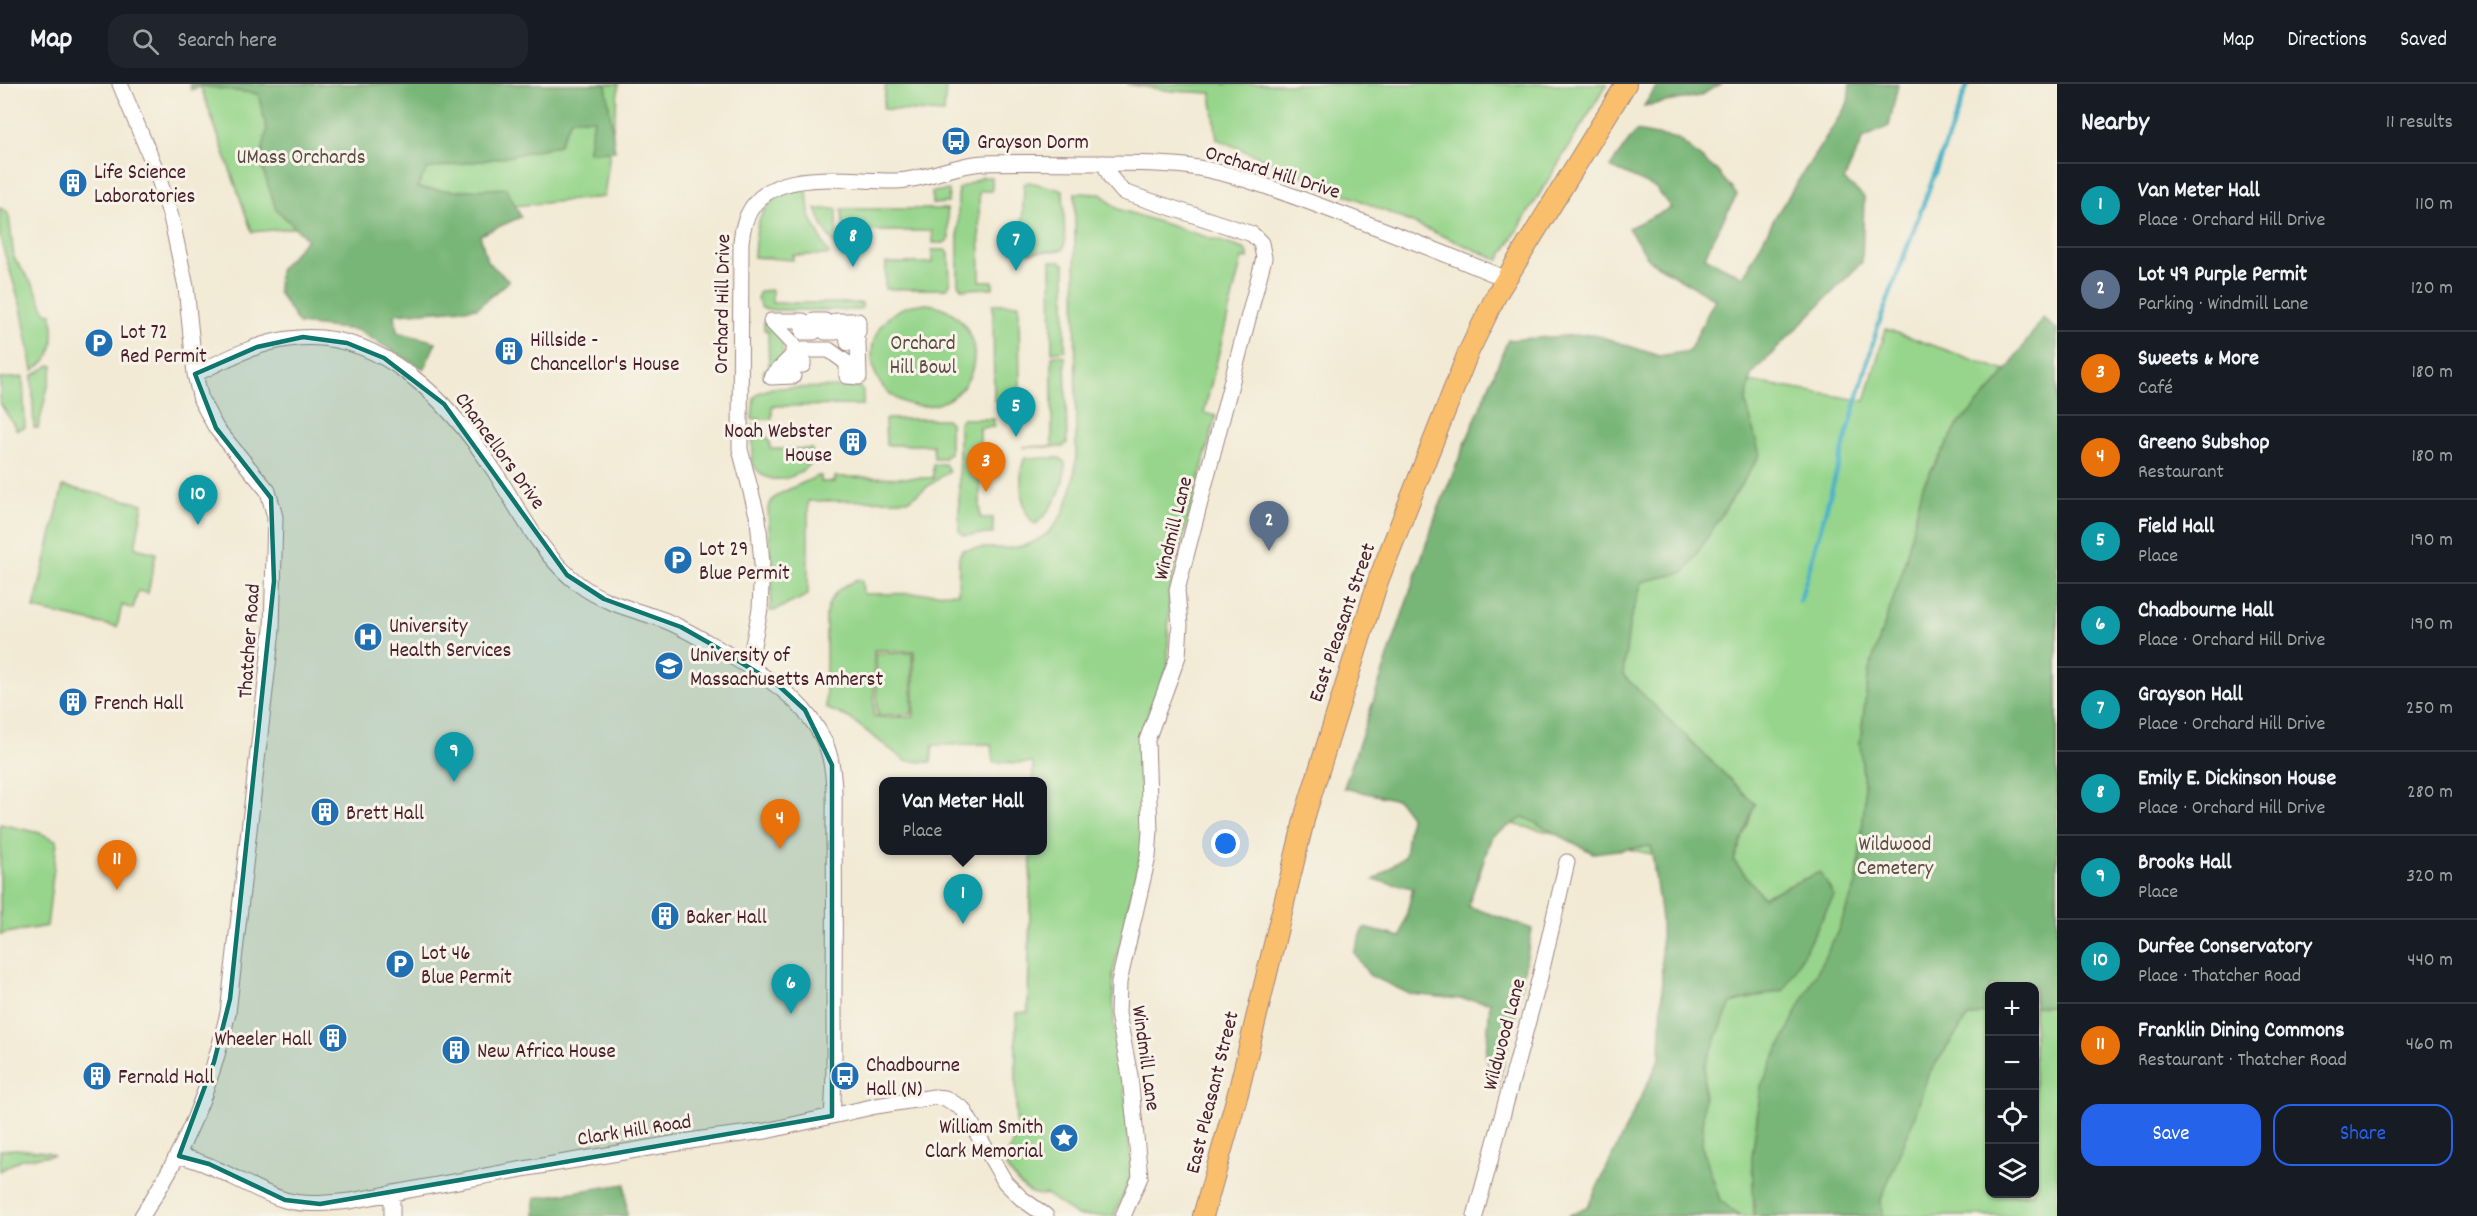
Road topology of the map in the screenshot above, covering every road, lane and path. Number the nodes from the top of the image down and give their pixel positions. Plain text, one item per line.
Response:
1 (120, 84) edge
2 (1626, 84) edge
3 (1104, 163) junction
4 (1506, 279) junction
5 (771, 321) joint
6 (195, 374) junction
7 (749, 666) junction
8 (1567, 862) dead end
9 (832, 1116) junction
10 (179, 1156) junction
11 (392, 1193) junction
12 (142, 1216) edge
13 (392, 1216) edge
14 (1046, 1216) edge
15 (1124, 1216) edge
16 (1203, 1216) edge
17 (1475, 1216) edge

1 - 6 street, Thatcher Road
2 - 4 main road, East Pleasant Street
3 - 4 street, Orchard Hill Drive
3 - 7 street, Orchard Hill Drive
3 - 15 street, Windmill Lane
4 - 16 main road, East Pleasant Street
5 - 5 street
6 - 7 street, Chancellors Drive
6 - 10 street, Thatcher Road
7 - 9 street
8 - 17 street, Wildwood Lane
9 - 11 street, Clark Hill Road
9 - 14 street, Clark Hill Road
10 - 11 street, Clark Hill Road
10 - 12 street, Thatcher Road
11 - 13 street

